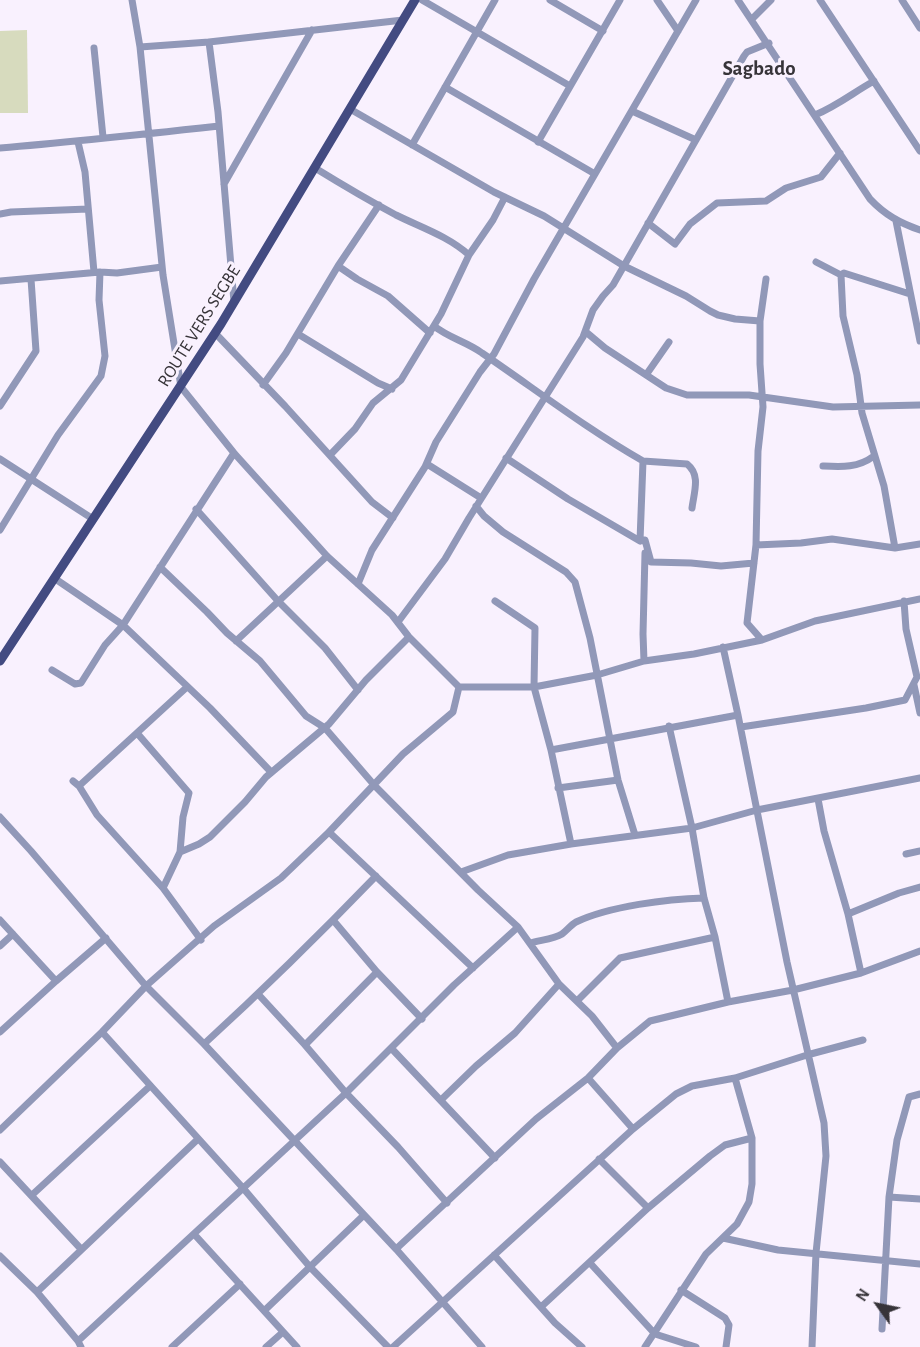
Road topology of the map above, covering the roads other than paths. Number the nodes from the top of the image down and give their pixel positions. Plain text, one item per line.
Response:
1 (132, 0) edge
2 (415, 0) edge
3 (422, 0) edge
4 (495, 0) edge
5 (550, 0) edge
6 (620, 0) edge
7 (657, 0) edge
8 (696, 0) edge
9 (738, 0) edge
10 (771, 0) edge
11 (820, 0) edge
12 (902, 0) edge
13 (752, 19) junction
14 (403, 20) junction
15 (919, 24) edge
16 (312, 30) junction
17 (603, 31) junction
18 (678, 31) junction
19 (477, 32) junction
20 (209, 42) junction
21 (768, 43) junction
22 (140, 47) junction
23 (94, 48) dead end
24 (874, 81) junction
25 (570, 86) junction
26 (445, 87) junction
27 (350, 109) junction
28 (632, 111) junction
29 (815, 115) junction
30 (219, 126) junction
31 (148, 134) junction
32 (103, 137) junction
33 (696, 140) junction
34 (78, 142) junction
35 (538, 142) junction
36 (412, 145) junction
37 (0, 148) edge
38 (920, 152) edge
39 (840, 153) junction
40 (315, 168) junction
41 (595, 174) junction
42 (224, 184) junction
43 (505, 197) junction
44 (379, 205) junction
45 (88, 209) junction
46 (0, 214) edge
47 (896, 220) junction
48 (648, 223) junction
49 (564, 230) junction
50 (920, 230) edge
51 (469, 255) junction
52 (816, 262) dead end
53 (338, 266) junction
54 (624, 266) junction
55 (162, 267) junction
56 (97, 272) junction
57 (841, 275) junction
58 (31, 279) junction
59 (766, 279) dead end
60 (0, 281) edge
61 (910, 294) junction
62 (234, 303) junction
63 (760, 321) junction
64 (434, 326) junction
65 (586, 332) junction
66 (215, 333) junction
67 (430, 333) junction
68 (298, 334) junction
69 (920, 341) edge
70 (669, 342) dead end
71 (490, 359) junction
72 (646, 375) junction
73 (263, 385) junction
74 (181, 387) junction
75 (392, 389) junction
76 (545, 397) junction
77 (762, 397) junction
78 (920, 405) edge
79 (0, 406) edge
80 (861, 407) junction
81 (234, 453) junction
82 (330, 455) junction
83 (874, 456) junction
84 (506, 458) junction
85 (0, 459) edge
86 (643, 461) junction
87 (427, 464) junction
88 (823, 466) dead end
89 (31, 479) junction
90 (481, 498) junction
91 (476, 506) junction
92 (692, 507) dead end
93 (196, 509) junction
94 (93, 519) junction
95 (393, 519) junction
96 (0, 530) edge
97 (643, 541) junction
98 (920, 544) edge
99 (756, 545) junction
100 (896, 548) junction
101 (327, 556) junction
102 (754, 563) junction
103 (160, 567) junction
104 (54, 578) junction
105 (358, 584) junction
106 (920, 599) edge
107 (278, 601) junction
108 (495, 601) dead end
109 (904, 601) junction
110 (398, 622) junction
111 (123, 625) junction
112 (409, 638) junction
113 (762, 640) junction
114 (236, 641) junction
115 (723, 647) junction
116 (0, 661) edge
117 (644, 661) junction
118 (51, 670) dead end
119 (597, 675) junction
120 (914, 685) junction
121 (187, 687) junction
122 (459, 687) junction
123 (534, 687) junction
124 (358, 690) junction
125 (920, 713) edge
126 (738, 715) junction
127 (669, 726) junction
128 (741, 727) junction
129 (325, 728) junction
130 (137, 733) junction
131 (611, 740) junction
132 (551, 750) junction
133 (271, 772) junction
134 (920, 778) edge
135 (618, 780) junction
136 (375, 786) junction
137 (558, 788) junction
138 (818, 799) junction
139 (757, 810) junction
140 (0, 817) edge
141 (692, 828) junction
142 (329, 832) junction
143 (635, 835) junction
144 (571, 844) junction
145 (920, 851) edge
146 (180, 852) junction
147 (906, 854) dead end
148 (461, 872) junction
149 (376, 876) junction
150 (920, 887) edge
151 (163, 888) junction
152 (704, 898) junction
153 (848, 914) junction
154 (0, 920) edge
155 (333, 921) junction
156 (518, 927) junction
157 (13, 934) junction
158 (715, 937) junction
159 (106, 938) junction
160 (201, 940) junction
161 (530, 943) junction
162 (0, 946) edge
163 (920, 951) edge
164 (473, 968) junction
165 (377, 972) junction
166 (861, 973) junction
167 (56, 981) junction
168 (559, 984) junction
169 (146, 986) junction
170 (793, 990) junction
171 (258, 994) junction
172 (578, 1000) junction
173 (728, 1002) junction
174 (422, 1019) junction
175 (0, 1032) edge
176 (102, 1032) junction
177 (863, 1040) dead end
178 (204, 1044) junction
179 (305, 1045) junction
180 (617, 1048) junction
181 (392, 1049) junction
182 (807, 1055) junction
183 (588, 1078) junction
184 (735, 1078) junction
185 (150, 1086) junction
186 (346, 1094) junction
187 (920, 1094) edge
188 (441, 1101) junction
189 (633, 1129) junction
190 (0, 1130) edge
191 (752, 1138) junction
192 (198, 1139) junction
193 (294, 1141) junction
194 (495, 1158) junction
195 (599, 1159) junction
196 (0, 1162) edge
197 (243, 1188) junction
198 (32, 1195) junction
199 (889, 1197) junction
200 (920, 1198) edge
201 (447, 1203) junction
202 (648, 1208) junction
203 (364, 1215) junction
204 (194, 1234) junction
205 (723, 1238) junction
206 (81, 1249) junction
207 (396, 1249) junction
208 (816, 1253) junction
209 (494, 1255) junction
210 (0, 1256) edge
211 (885, 1260) junction
212 (590, 1263) junction
213 (920, 1264) edge
214 (310, 1267) junction
215 (240, 1284) junction
216 (681, 1290) junction
217 (37, 1293) junction
218 (443, 1303) junction
219 (541, 1307) junction
220 (265, 1310) junction
221 (882, 1329) dead end
222 (283, 1332) junction
223 (655, 1334) junction
224 (79, 1344) edge
225 (172, 1347) edge
226 (266, 1347) edge
227 (297, 1347) edge
228 (388, 1347) edge
229 (393, 1347) edge
230 (482, 1347) edge
231 (582, 1347) edge
232 (645, 1347) edge
233 (696, 1347) edge
234 (726, 1347) edge
235 (812, 1347) edge

1 - 22 street
2 - 14 main road, ROUTE VERS SEGBE
3 - 19 street
4 - 19 street
5 - 17 street
6 - 17 street
7 - 18 street
8 - 18 street
9 - 13 street
10 - 13 street
11 - 24 street
12 - 15 street
13 - 21 street
14 - 16 street
14 - 27 main road, ROUTE VERS SEGBE
16 - 20 street
16 - 42 street
17 - 25 street
18 - 28 street
19 - 25 street
19 - 26 street
20 - 22 street
20 - 30 street
21 - 29 street
21 - 33 street
22 - 31 street
23 - 32 street
24 - 29 street
24 - 38 street
25 - 35 street
26 - 35 street
26 - 36 street
27 - 36 street
27 - 40 main road, ROUTE VERS SEGBE
28 - 33 street
28 - 41 street
29 - 39 street
30 - 31 street
30 - 42 street
31 - 32 street
31 - 55 street
32 - 34 street
33 - 48 street
34 - 37 street
34 - 45 street
35 - 41 street
36 - 43 street
39 - 47 street
39 - 48 street
40 - 44 street
40 - 62 main road, ROUTE VERS SEGBE
41 - 49 street
42 - 62 street
43 - 49 street
43 - 51 street
44 - 51 street
44 - 53 street
45 - 46 street
45 - 56 street
47 - 50 street
47 - 61 street
48 - 54 street
49 - 54 street
49 - 71 street
51 - 64 street
52 - 57 street
53 - 67 street
53 - 68 street
54 - 63 street
54 - 65 street
55 - 56 street
55 - 74 street
56 - 58 street
56 - 89 street
57 - 61 street
57 - 80 street
58 - 60 street
58 - 79 street
59 - 63 street
61 - 69 street
62 - 66 main road, ROUTE VERS SEGBE
63 - 77 street
64 - 67 street
64 - 71 street
65 - 72 street
65 - 76 street
66 - 73 street
66 - 74 main road, ROUTE VERS SEGBE
67 - 75 street
68 - 73 street
68 - 75 street
70 - 72 street
71 - 76 street
71 - 87 street
72 - 77 street
73 - 82 street
74 - 81 street
74 - 94 main road, ROUTE VERS SEGBE
75 - 82 street
76 - 84 street
76 - 86 street
77 - 80 street
77 - 99 street
78 - 80 street
80 - 83 street
81 - 93 street
81 - 101 street
82 - 95 street
83 - 88 street
83 - 100 street
84 - 90 street
84 - 97 street
85 - 89 street
86 - 92 street
86 - 97 street
87 - 90 street
87 - 95 street
89 - 94 street
89 - 96 street
90 - 91 street
91 - 110 street
91 - 119 street
93 - 103 street
93 - 107 street
94 - 104 main road, ROUTE VERS SEGBE
95 - 105 street
97 - 102 street
97 - 117 street
98 - 100 street
99 - 100 street
99 - 102 street
101 - 105 street
101 - 107 street
102 - 113 street
103 - 111 street
103 - 114 street
104 - 111 street
104 - 116 main road, ROUTE VERS SEGBE
105 - 110 street
106 - 109 street
107 - 114 street
107 - 124 street
108 - 123 street
109 - 113 street
109 - 120 street
110 - 112 street
111 - 118 street
111 - 121 street
112 - 122 street
112 - 124 street
113 - 115 street
114 - 129 street
115 - 117 street
115 - 126 street
117 - 119 street
119 - 123 street
119 - 131 street
120 - 125 street
120 - 128 street
121 - 130 street
121 - 133 street
122 - 123 street
122 - 136 street
123 - 132 street
124 - 129 street
126 - 127 street
126 - 128 street
127 - 131 street
127 - 141 street
128 - 139 street
129 - 133 street
129 - 136 street
130 - 146 street
130 - 151 street
131 - 132 street
131 - 135 street
132 - 137 street
133 - 146 street
134 - 138 street
135 - 137 street
135 - 143 street
136 - 142 street
136 - 148 street
137 - 144 street
138 - 139 street
138 - 153 street
139 - 141 street
139 - 170 street
140 - 159 street
141 - 143 street
141 - 152 street
142 - 149 street
142 - 160 street
143 - 144 street
144 - 148 street
145 - 147 street
146 - 151 street
148 - 156 street
149 - 155 street
149 - 164 street
150 - 153 street
151 - 160 street
152 - 158 street
152 - 161 street
153 - 166 street
154 - 157 street
155 - 165 street
155 - 171 street
156 - 161 street
156 - 164 street
157 - 162 street
157 - 167 street
158 - 172 street
158 - 173 street
159 - 167 street
159 - 169 street
160 - 169 street
161 - 168 street
163 - 166 street
164 - 174 street
165 - 174 street
165 - 179 street
166 - 170 street
167 - 175 street
168 - 172 street
168 - 188 street
169 - 176 street
169 - 178 street
170 - 173 street
170 - 182 street
171 - 178 street
171 - 179 street
172 - 180 street
173 - 180 street
174 - 181 street
176 - 185 street
176 - 190 street
177 - 182 street
178 - 193 street
179 - 186 street
180 - 183 street
181 - 186 street
181 - 188 street
182 - 184 street
182 - 208 street
183 - 189 street
183 - 194 street
184 - 189 street
184 - 191 street
185 - 192 street
185 - 198 street
186 - 193 street
186 - 201 street
187 - 199 street
188 - 194 street
189 - 195 street
191 - 202 street
191 - 205 street
192 - 197 street
192 - 206 street
193 - 197 street
193 - 203 street
194 - 201 street
195 - 202 street
195 - 209 street
196 - 198 street
197 - 204 street
197 - 214 street
198 - 206 street
199 - 200 street
199 - 211 street
201 - 207 street
202 - 212 street
203 - 207 street
203 - 214 street
204 - 215 street
204 - 224 street
205 - 208 street
205 - 216 street
206 - 217 street
207 - 218 street
208 - 211 street
208 - 235 street
209 - 218 street
209 - 219 street
210 - 217 street
211 - 213 street
211 - 221 street
212 - 219 street
212 - 223 street
214 - 220 street
214 - 228 street
215 - 220 street
215 - 225 street
216 - 223 street
216 - 234 street
217 - 224 street
218 - 229 street
218 - 230 street
219 - 231 street
220 - 222 street
222 - 226 street
222 - 227 street
223 - 232 street
223 - 233 street

